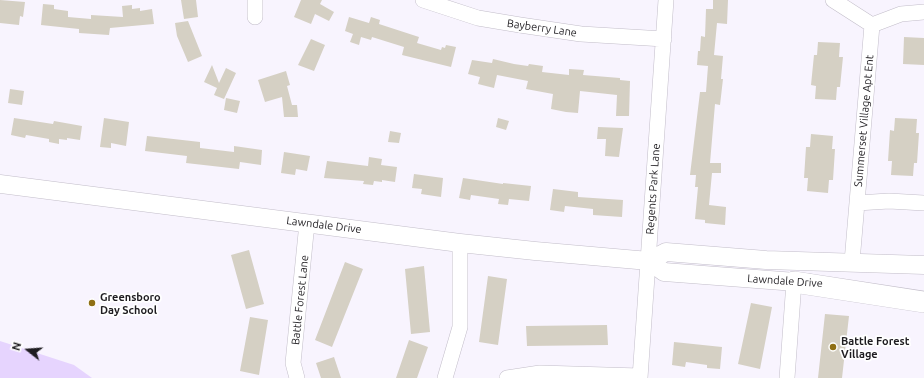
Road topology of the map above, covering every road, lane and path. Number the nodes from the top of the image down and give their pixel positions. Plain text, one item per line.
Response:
1 (255, 0) edge
2 (423, 0) edge
3 (666, 0) edge
4 (833, 0) edge
5 (924, 12) edge
6 (255, 16) dead end
7 (872, 25) junction
8 (664, 39) junction
9 (0, 184) edge
10 (857, 203) junction
11 (924, 203) edge
12 (308, 222) junction
13 (460, 243) junction
14 (649, 261) junction
15 (852, 262) junction
16 (924, 265) edge
17 (794, 282) junction
18 (924, 291) edge
19 (924, 302) edge
20 (640, 377) edge
21 (297, 378) edge
22 (445, 378) edge
23 (507, 378) edge
24 (787, 378) edge

1 - 6 street
2 - 8 street, Bayberry Lane
3 - 8 street, Regents Park Lane
4 - 7 street
5 - 7 street
7 - 10 street, Summerset Village Apt Ent
8 - 14 street, Regents Park Lane
9 - 12 main road, Lawndale Drive
10 - 11 street
10 - 15 street, Summerset Village Apt Ent
12 - 13 main road, Lawndale Drive
12 - 21 street, Battle Forest Lane
13 - 14 main road, Lawndale Drive
13 - 22 street
14 - 15 main road, Lawndale Drive
14 - 17 main road, Lawndale Drive
14 - 20 street, Regents Park Lane
15 - 16 main road, Lawndale Drive
17 - 18 main road, Lawndale Drive
17 - 19 highway
17 - 24 street
20 - 23 street

